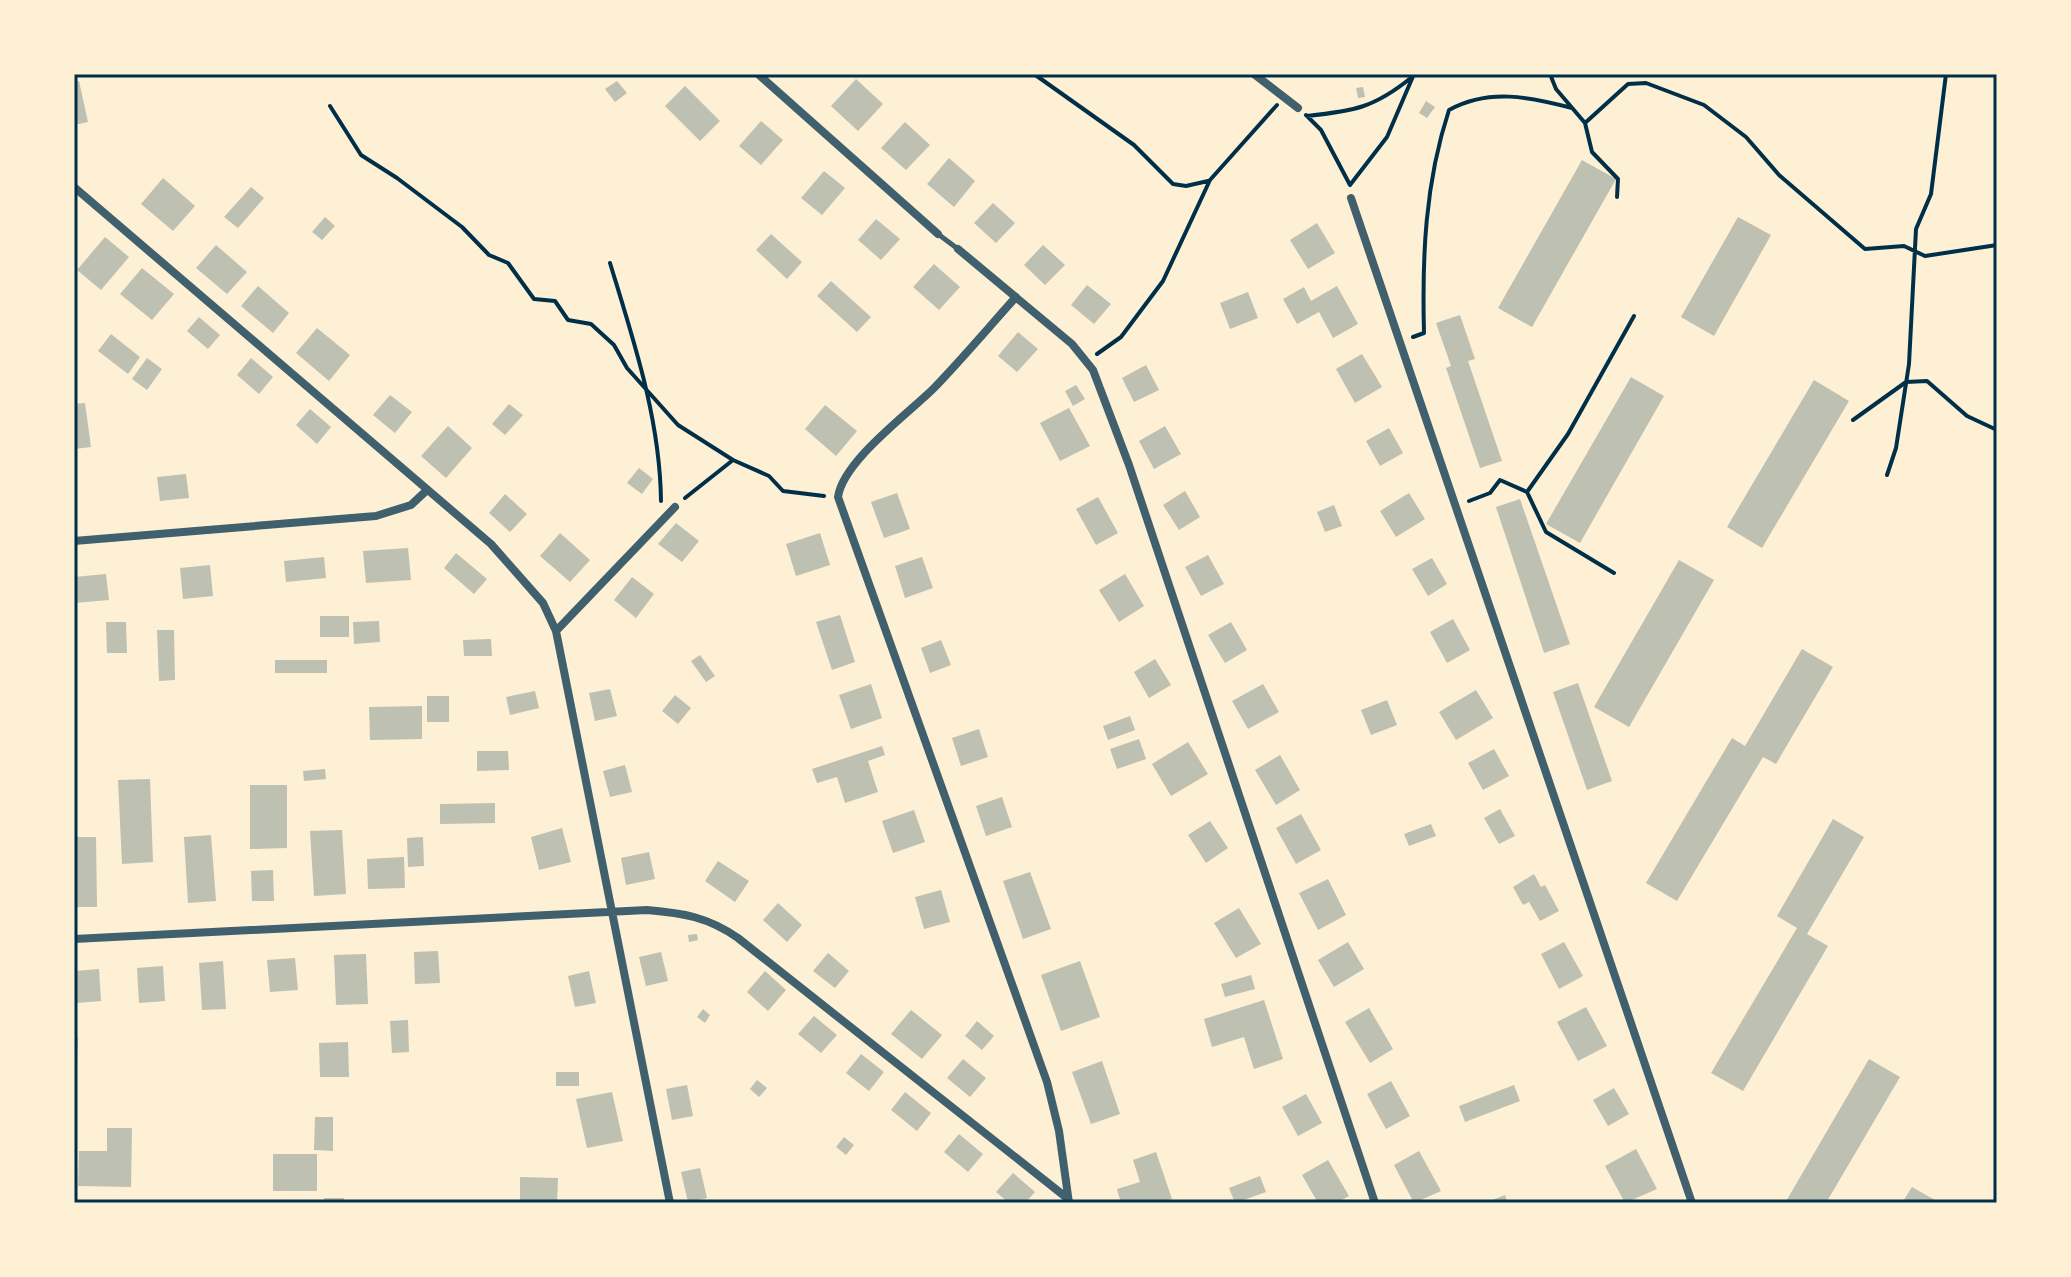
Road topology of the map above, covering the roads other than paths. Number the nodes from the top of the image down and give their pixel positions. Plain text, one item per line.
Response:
1 (758, 74) edge
2 (1254, 74) edge
3 (1298, 108) road end
4 (74, 187) edge
5 (1351, 198) road end
6 (938, 234) joint
7 (958, 249) joint
8 (1016, 297) junction
9 (426, 491) junction
10 (675, 507) road end
11 (74, 541) edge
12 (556, 631) junction
13 (611, 913) junction
14 (74, 939) edge
15 (1068, 1200) edge
16 (670, 1203) edge
17 (1375, 1203) edge
18 (1692, 1203) edge

1 - 6 street
2 - 3 street
4 - 9 street
5 - 18 street
6 - 7 lane
7 - 8 street
8 - 15 street
8 - 17 street
9 - 11 street
9 - 12 street
10 - 12 street
12 - 13 street
13 - 14 street
13 - 15 street
13 - 16 street

